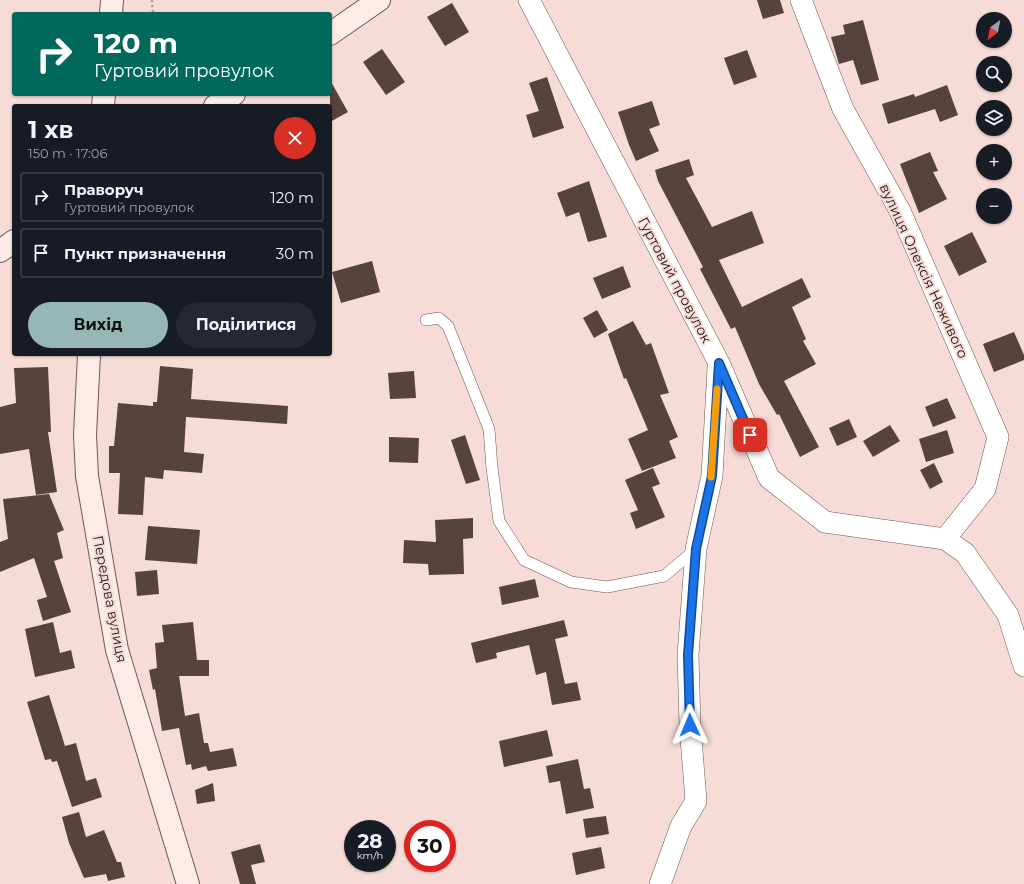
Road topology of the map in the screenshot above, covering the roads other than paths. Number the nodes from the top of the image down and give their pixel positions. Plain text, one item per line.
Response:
1 (112, 0) edge
2 (379, 0) edge
3 (529, 0) edge
4 (801, 0) edge
5 (111, 12) edge
6 (332, 33) edge
7 (231, 96) edge
8 (218, 104) edge
9 (12, 243) edge
10 (0, 252) edge
11 (12, 254) edge
12 (426, 320) dead end
13 (88, 356) edge
14 (719, 363) junction
15 (945, 539) junction
16 (696, 549) junction
17 (1024, 666) edge
18 (188, 884) edge
19 (660, 884) edge

1 - 5 street
2 - 6 street
3 - 14 street, Гуртовий провулок
4 - 15 street, вулиця Олексія Неживого
7 - 8 street
9 - 10 street
10 - 11 street
12 - 16 lane
13 - 18 street, Передова вулиця
14 - 15 street, Гуртовий провулок
14 - 16 street
15 - 17 street
16 - 19 street

